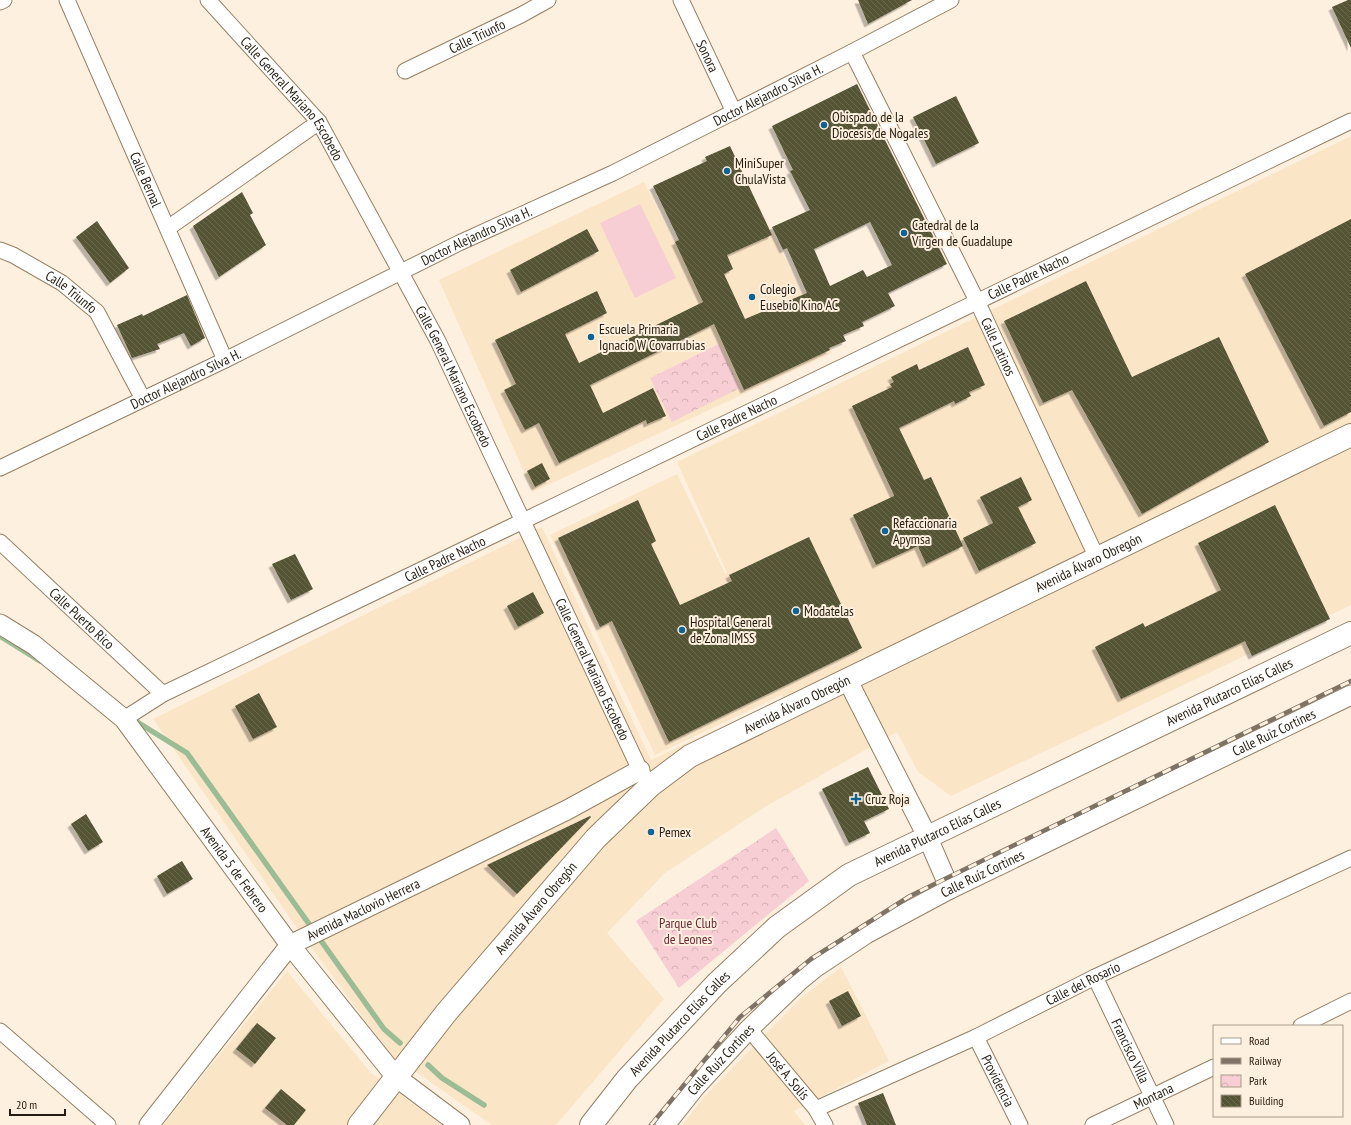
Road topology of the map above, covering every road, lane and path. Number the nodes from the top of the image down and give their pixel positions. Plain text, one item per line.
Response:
1 (4, 0) edge
2 (67, 0) edge
3 (208, 0) edge
4 (548, 0) edge
5 (681, 0) edge
6 (950, 0) edge
7 (0, 2) edge
8 (852, 52) junction
9 (405, 71) dead end
10 (734, 112) junction
11 (1351, 121) edge
12 (319, 122) junction
13 (168, 228) junction
14 (0, 250) edge
15 (400, 272) junction
16 (977, 300) junction
17 (225, 360) junction
18 (143, 399) junction
19 (1351, 435) edge
20 (0, 468) edge
21 (523, 522) junction
22 (0, 542) edge
23 (1097, 558) junction
24 (0, 624) edge
25 (1351, 633) edge
26 (847, 679) junction
27 (163, 694) junction
28 (1351, 695) edge
29 (124, 719) junction
30 (645, 778) junction
31 (927, 836) junction
32 (1351, 858) edge
33 (950, 889) junction
34 (290, 945) junction
35 (1095, 977) junction
36 (1351, 1001) edge
37 (1303, 1025) edge
38 (749, 1029) junction
39 (0, 1031) edge
40 (976, 1037) junction
41 (1213, 1068) edge
42 (396, 1077) junction
43 (1154, 1097) junction
44 (816, 1109) junction
45 (108, 1125) edge
46 (149, 1125) edge
47 (360, 1125) edge
48 (460, 1125) edge
49 (591, 1125) edge
50 (665, 1125) edge
51 (825, 1125) edge
52 (1020, 1125) edge
53 (1093, 1125) edge
54 (1166, 1125) edge

1 - 7 street
2 - 13 street, Calle Bernal
3 - 12 street, Calle General Mariano Escobedo
4 - 9 street, Calle Triunfo
5 - 10 street, Sonora
6 - 8 street, Doctor Alejandro Silva H.
8 - 10 street, Doctor Alejandro Silva H.
8 - 16 street, Calle Latinos
10 - 15 street, Doctor Alejandro Silva H.
11 - 16 street, Calle Padre Nacho
12 - 13 street
12 - 15 street, Calle General Mariano Escobedo
13 - 17 street, Calle Bernal
14 - 18 street, Calle Triunfo
15 - 17 street, Doctor Alejandro Silva H.
15 - 21 street, Calle General Mariano Escobedo
16 - 21 street, Calle Padre Nacho
16 - 23 street, Calle Latinos
17 - 18 street, Doctor Alejandro Silva H.
18 - 20 street, Doctor Alejandro Silva H.
19 - 23 highway, Avenida Álvaro Obregón
21 - 27 street, Calle Padre Nacho
21 - 30 street, Calle General Mariano Escobedo
22 - 27 street, Calle Puerto Rico
23 - 26 highway, Avenida Álvaro Obregón
24 - 29 street, Avenida 5 de Febrero
25 - 31 highway, Avenida Plutarco Elías Calles
26 - 30 highway, Avenida Álvaro Obregón
26 - 31 street
27 - 29 street, Calle Padre Nacho
28 - 33 street, Calle Ruíz Cortines
29 - 34 street, Avenida 5 de Febrero
30 - 34 street, Avenida Maclovio Herrera
30 - 42 highway, Avenida Álvaro Obregón
31 - 33 street
31 - 49 highway, Avenida Plutarco Elías Calles
32 - 35 street, Calle del Rosario
33 - 38 street, Calle Ruíz Cortines
34 - 42 street, Avenida 5 de Febrero
34 - 46 street, Avenida Maclovio Herrera
35 - 40 street, Calle del Rosario
35 - 43 street, Francisco Villa
36 - 37 street
38 - 44 street, José A. Solís
38 - 50 street, Calle Ruíz Cortines
39 - 45 street
40 - 44 street, Calle del Rosario
40 - 52 street, Providencia
41 - 43 street, Montana
42 - 47 highway, Avenida Álvaro Obregón
42 - 48 street, Avenida 5 de Febrero
43 - 53 street, Montana
43 - 54 street, Francisco Villa
44 - 51 street, José A. Solís

